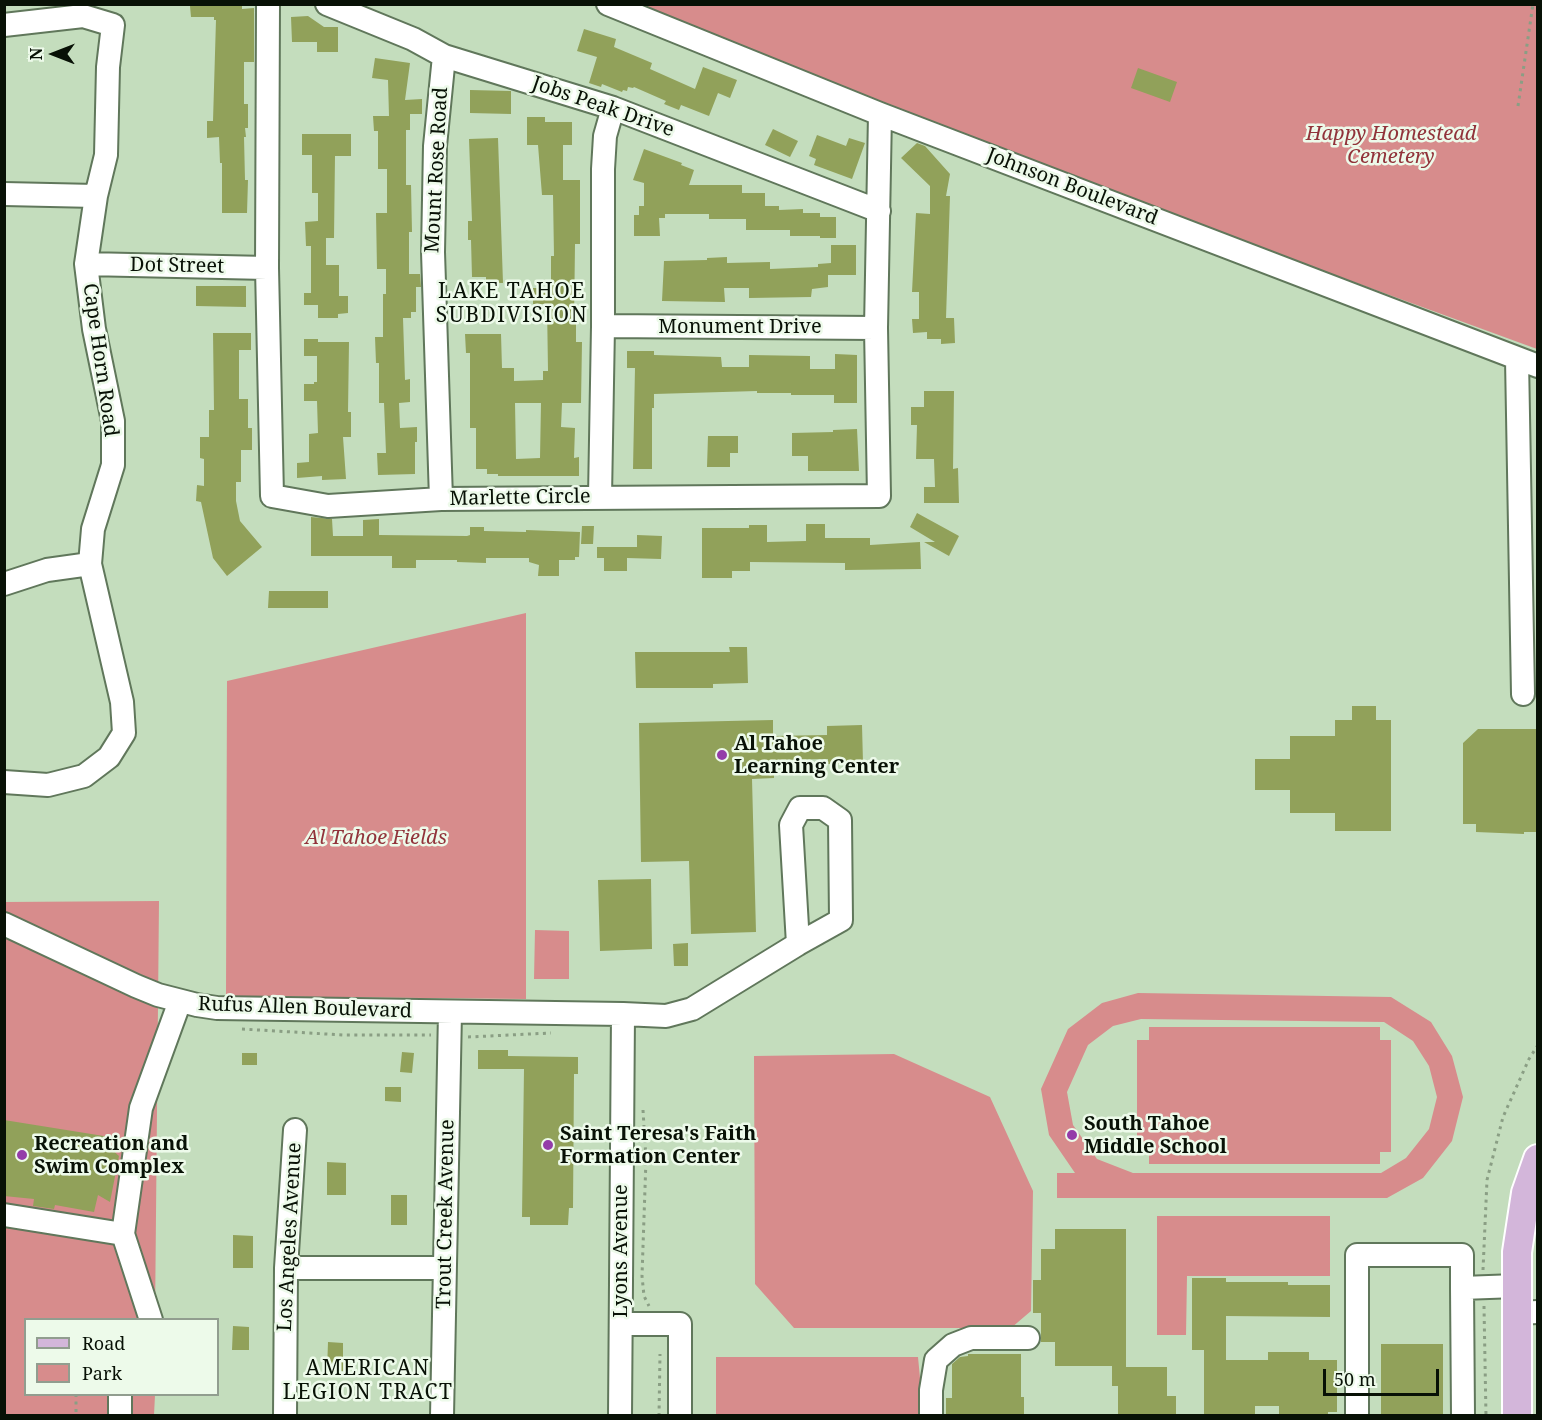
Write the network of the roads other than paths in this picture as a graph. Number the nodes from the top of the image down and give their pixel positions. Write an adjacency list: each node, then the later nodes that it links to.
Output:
1 (268, 4): 12 (street, Marlette Circle)
2 (327, 4): 5 (street, Jobs Peak Drive)
3 (608, 4): 7 (street, Johnson Boulevard)
4 (4, 25): 9 (street, Cape Horn Road)
5 (444, 56): 6 (street, Jobs Peak Drive); 17 (street, Mount Rose Road)
6 (613, 108): 10 (street, Jobs Peak Drive); 13 (street)
7 (880, 114): 10 (street, Marlette Circle); 15 (street, Johnson Boulevard)
8 (4, 194): 9 (street)
9 (96, 196): 11 (street, Cape Horn Road)
10 (879, 211): 14 (street, Marlette Circle)
11 (86, 264): 12 (street, Dot Street); 18 (street, Cape Horn Road)
12 (267, 268): 17 (street, Marlette Circle)
13 (603, 326): 14 (street, Monument Drive); 16 (street)
14 (876, 328): 16 (street, Marlette Circle)
15 (1527, 363): 19 (street)
16 (600, 497): 17 (street, Marlette Circle)
17 (441, 500)
18 (90, 564): 20 (street); 22 (street, Cape Horn Road)
19 (1529, 578): 21 (street)
20 (4, 584)
21 (1522, 694)
22 (4, 782)
23 (4, 924): 25 (street, Rufus Allen Boulevard)
24 (798, 944): 24 (street, Rufus Allen Boulevard); 27 (street, Rufus Allen Boulevard)
25 (180, 1001): 26 (street, Rufus Allen Boulevard); 31 (street)
26 (450, 1012): 27 (street, Rufus Allen Boulevard); 33 (street, Trout Creek Avenue)
27 (623, 1014): 37 (street, Lyons Avenue)
28 (295, 1130): 32 (street, Los Angeles Avenue)
29 (1538, 1159): 35 (main road)
30 (4, 1215): 31 (street)
31 (123, 1234): 36 (street)
32 (286, 1268): 33 (street); 41 (street, Los Angeles Avenue)
33 (444, 1268): 42 (street, Trout Creek Avenue)
34 (1473, 1287): 35 (street); 46 (street); 47 (street)
35 (1523, 1303): 48 (main road)
36 (151, 1318)
37 (621, 1324): 43 (street, Lyons Avenue); 44 (street)
38 (1028, 1338): 45 (street)
39 (120, 1396): 40 (street)
40 (120, 1416)
41 (285, 1416)
42 (442, 1416)
43 (620, 1416)
44 (680, 1416)
45 (931, 1416)
46 (1357, 1416)
47 (1463, 1416)
48 (1517, 1416)

